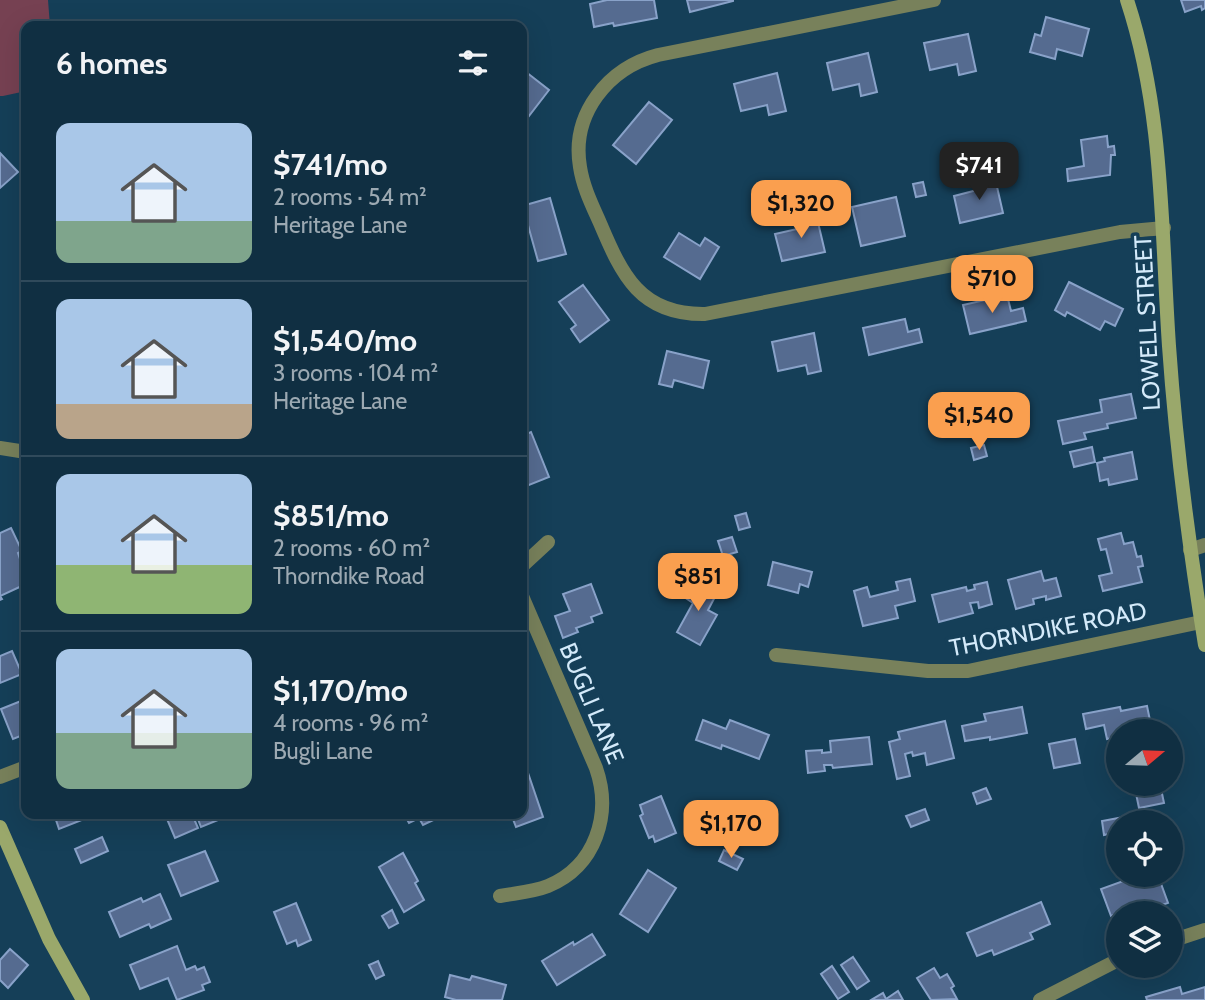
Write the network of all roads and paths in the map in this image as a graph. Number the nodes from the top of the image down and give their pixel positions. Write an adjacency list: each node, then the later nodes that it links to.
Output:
1 (934, 0): 3 (street)
2 (1127, 0): 3 (main road, LOWELL STREET)
3 (1164, 228): 8 (main road, LOWELL STREET)
4 (0, 448): 5 (street)
5 (21, 451)
6 (548, 542): 9 (street)
7 (1205, 545): 8 (street)
8 (1190, 550): 11 (main road, LOWELL STREET)
9 (527, 561)
10 (527, 608): 17 (street, BUGLI LANE)
11 (1201, 622): 12 (main road, LOWELL STREET); 13 (street, THORNDIKE ROAD)
12 (1205, 645)
13 (776, 655)
14 (21, 769): 15 (street)
15 (0, 777)
16 (0, 827): 21 (main road)
17 (500, 896)
18 (1205, 930): 19 (street)
19 (1183, 937)
20 (1106, 966): 22 (street)
21 (83, 1000)
22 (1040, 1000)

